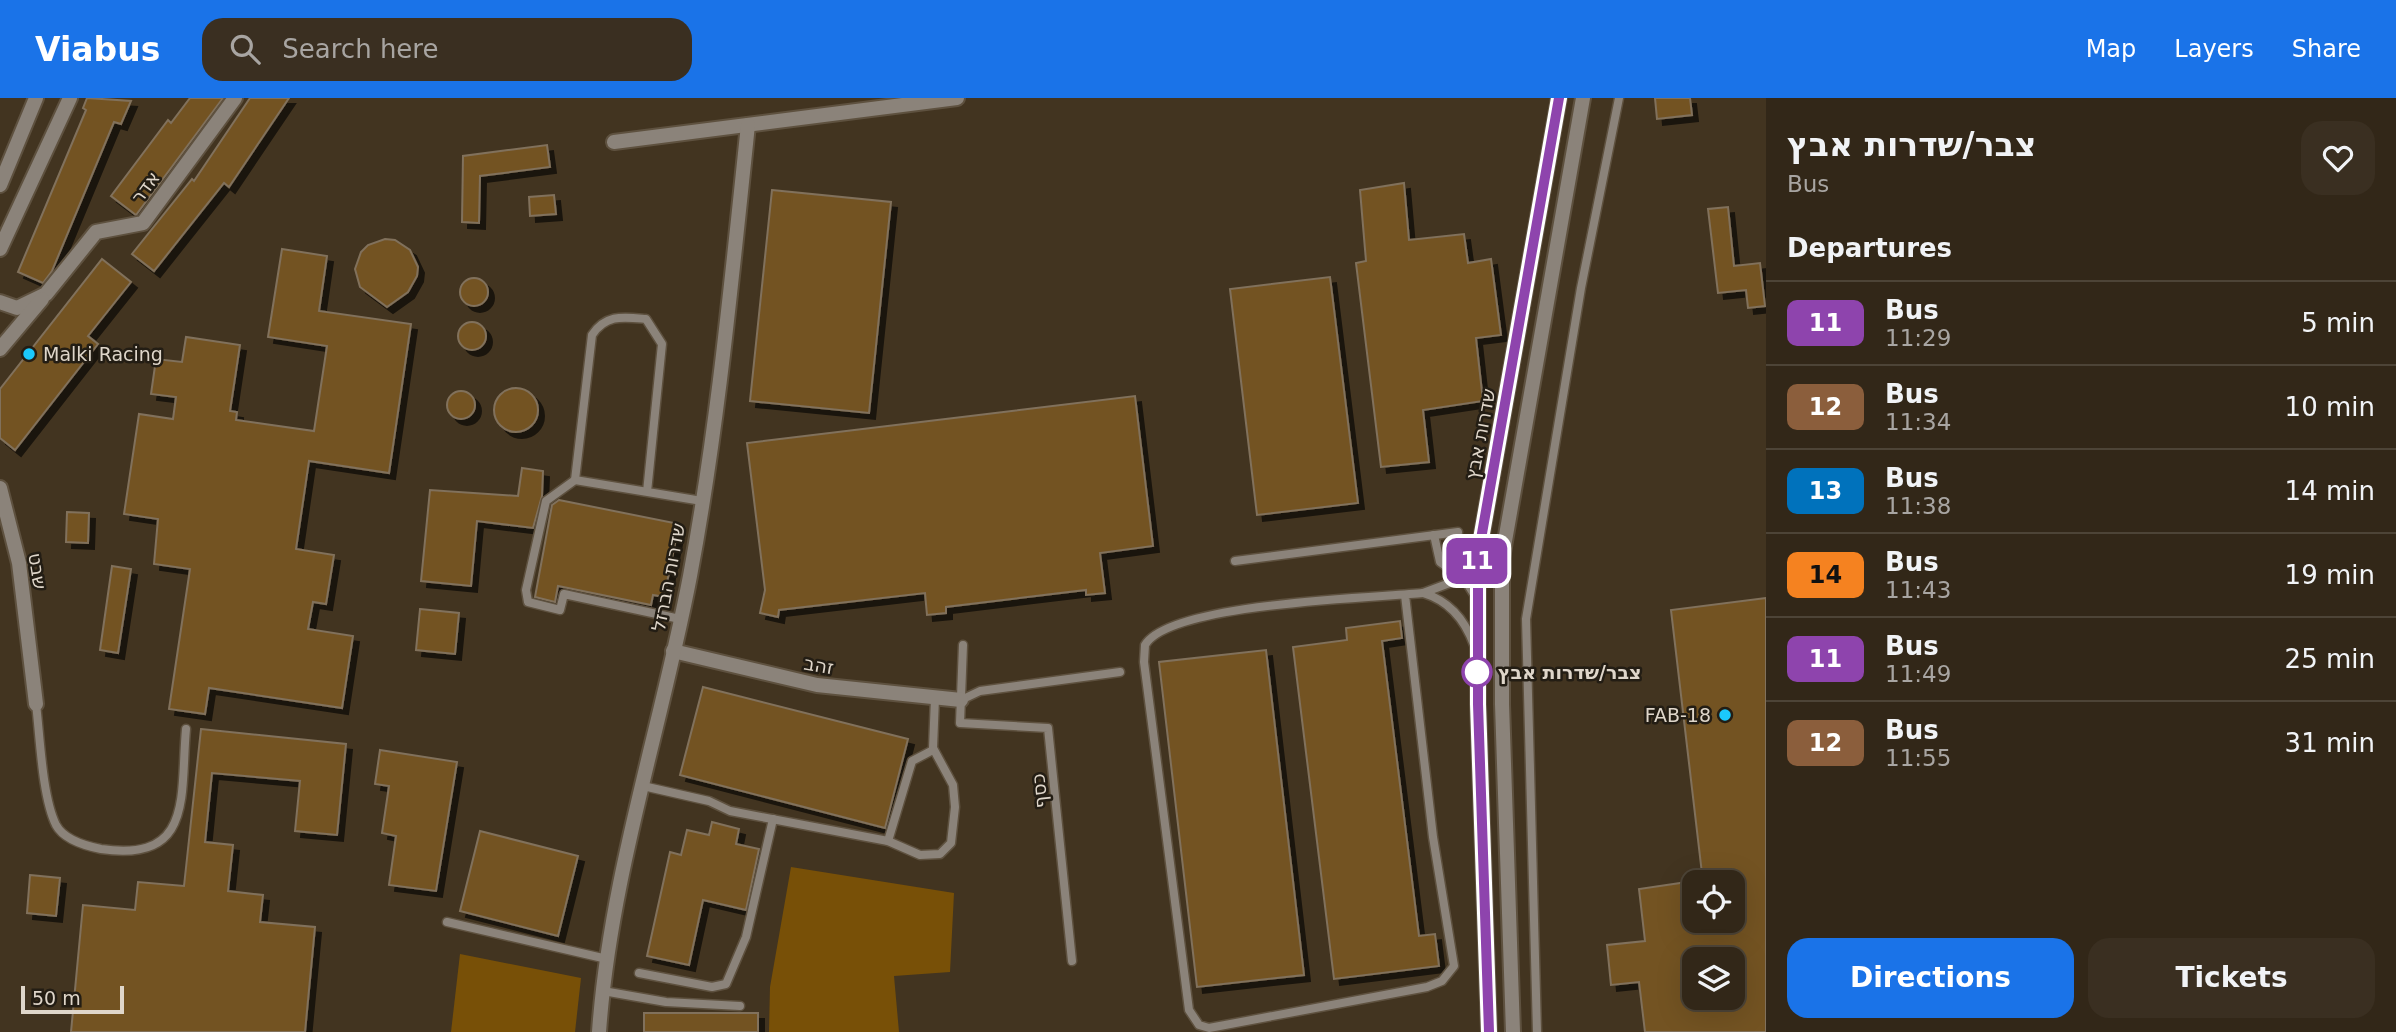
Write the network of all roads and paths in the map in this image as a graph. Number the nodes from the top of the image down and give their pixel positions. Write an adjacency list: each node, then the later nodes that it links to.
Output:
1 (36, 98): 10 (street)
2 (70, 98): 11 (street)
3 (234, 98): 12 (street, אדר)
4 (957, 98): 8 (street)
5 (1559, 98): 22 (street, שדרות אבץ)
6 (1583, 98): 49 (street)
7 (1619, 98): 50 (lane)
8 (748, 125): 9 (street); 18 (street, שדרות הברזל)
9 (614, 142)
10 (0, 185)
11 (0, 249)
12 (46, 294): 13 (street, אדר); 14 (street)
13 (0, 302)
14 (0, 349)
15 (575, 480): 17 (lane); 17 (lane); 28 (lane)
16 (0, 488): 35 (street, שבט)
17 (647, 492): 18 (lane)
18 (702, 501): 28 (street, שדרות הברזל)
19 (1458, 532): 20 (lane)
20 (1434, 536): 21 (lane); 23 (lane)
21 (1236, 561)
22 (1474, 561): 23 (lane); 24 (lane); 27 (street, שדרות אבץ)
23 (1447, 568): 24 (lane)
24 (1460, 577): 25 (lane); 27 (lane)
25 (1423, 593): 26 (lane); 31 (lane)
26 (1405, 595): 26 (lane)
27 (1477, 603): 31 (street, שדרות אבץ)
28 (680, 619): 30 (street, שדרות הברזל)
29 (963, 645): 34 (lane)
30 (673, 651): 33 (street, זהב); 38 (street, שדרות הברזל)
31 (1477, 651): 48 (street, שדרות אבץ)
32 (1120, 672): 34 (lane)
33 (935, 698): 34 (street, זהב); 37 (lane)
34 (961, 700): 43 (lane, כסף)
35 (36, 704): 36 (lane)
36 (186, 729)
37 (933, 750): 40 (lane); 40 (lane)
38 (643, 786): 39 (lane); 42 (street, שדרות הברזל)
39 (773, 819): 40 (lane); 44 (lane)
40 (888, 841)
41 (447, 922): 42 (lane)
42 (607, 959): 45 (street, שדרות הברזל)
43 (1072, 961)
44 (639, 973)
45 (603, 991): 46 (lane); 47 (street, שדרות הברזל)
46 (740, 1006)
47 (599, 1032)
48 (1489, 1032)
49 (1513, 1032)
50 (1538, 1032)

